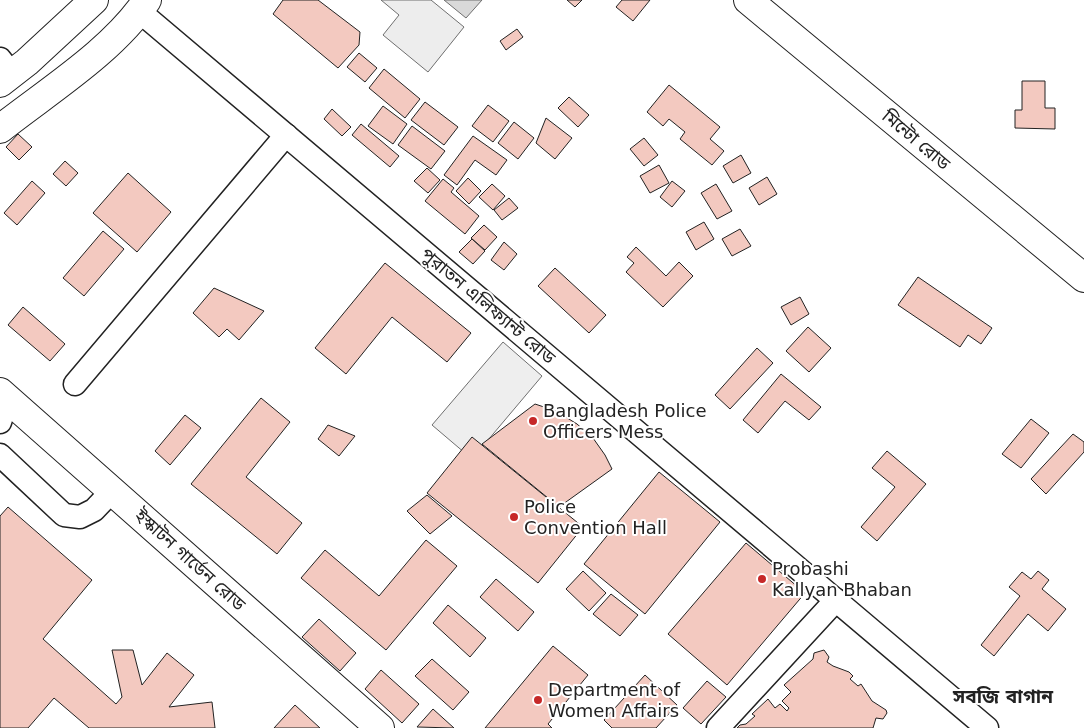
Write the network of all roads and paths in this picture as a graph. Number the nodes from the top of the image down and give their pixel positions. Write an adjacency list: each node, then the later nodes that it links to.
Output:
1 (94, 0): 4 (main road)
2 (748, 0): 7 (main road, মিন্টো রোড)
3 (143, 5): 5 (main road); 6 (street, পুরাতন এলিফ্যান্ট রোড)
4 (4, 72)
5 (0, 129)
6 (286, 135): 8 (street); 12 (street, পুরাতন এলিফ্যান্ট রোড)
7 (1084, 278)
8 (75, 384)
9 (3, 404): 11 (main road, ইস্কাটন গার্ডেন রোড)
10 (0, 455): 11 (street)
11 (112, 490): 13 (main road, ইস্কাটন গার্ডেন রোড)
12 (836, 600): 14 (street); 15 (street, পুরাতন এলিফ্যান্ট রোড)
13 (380, 728)
14 (718, 728)
15 (987, 728)

